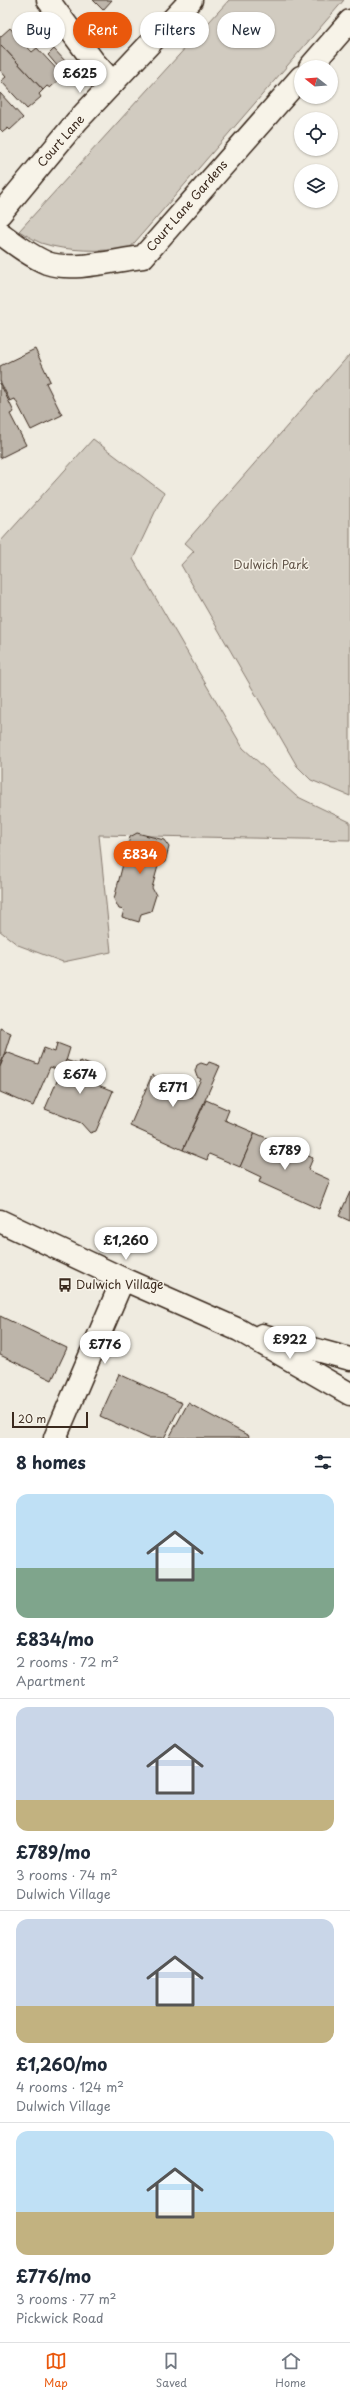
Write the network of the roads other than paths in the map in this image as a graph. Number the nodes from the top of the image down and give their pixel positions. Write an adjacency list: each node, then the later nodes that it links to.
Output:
1 (48, 0): 5 (street)
2 (191, 0): 5 (street, Court Lane)
3 (350, 21): 4 (street)
4 (316, 60)
5 (113, 83): 7 (street, Court Lane)
6 (294, 85): 8 (street, Court Lane Gardens)
7 (0, 214)
8 (0, 233)
9 (0, 1221): 10 (street)
10 (123, 1279): 11 (street); 14 (street)
11 (239, 1330): 12 (street); 13 (street)
12 (350, 1359)
13 (350, 1394)
14 (55, 1438)

